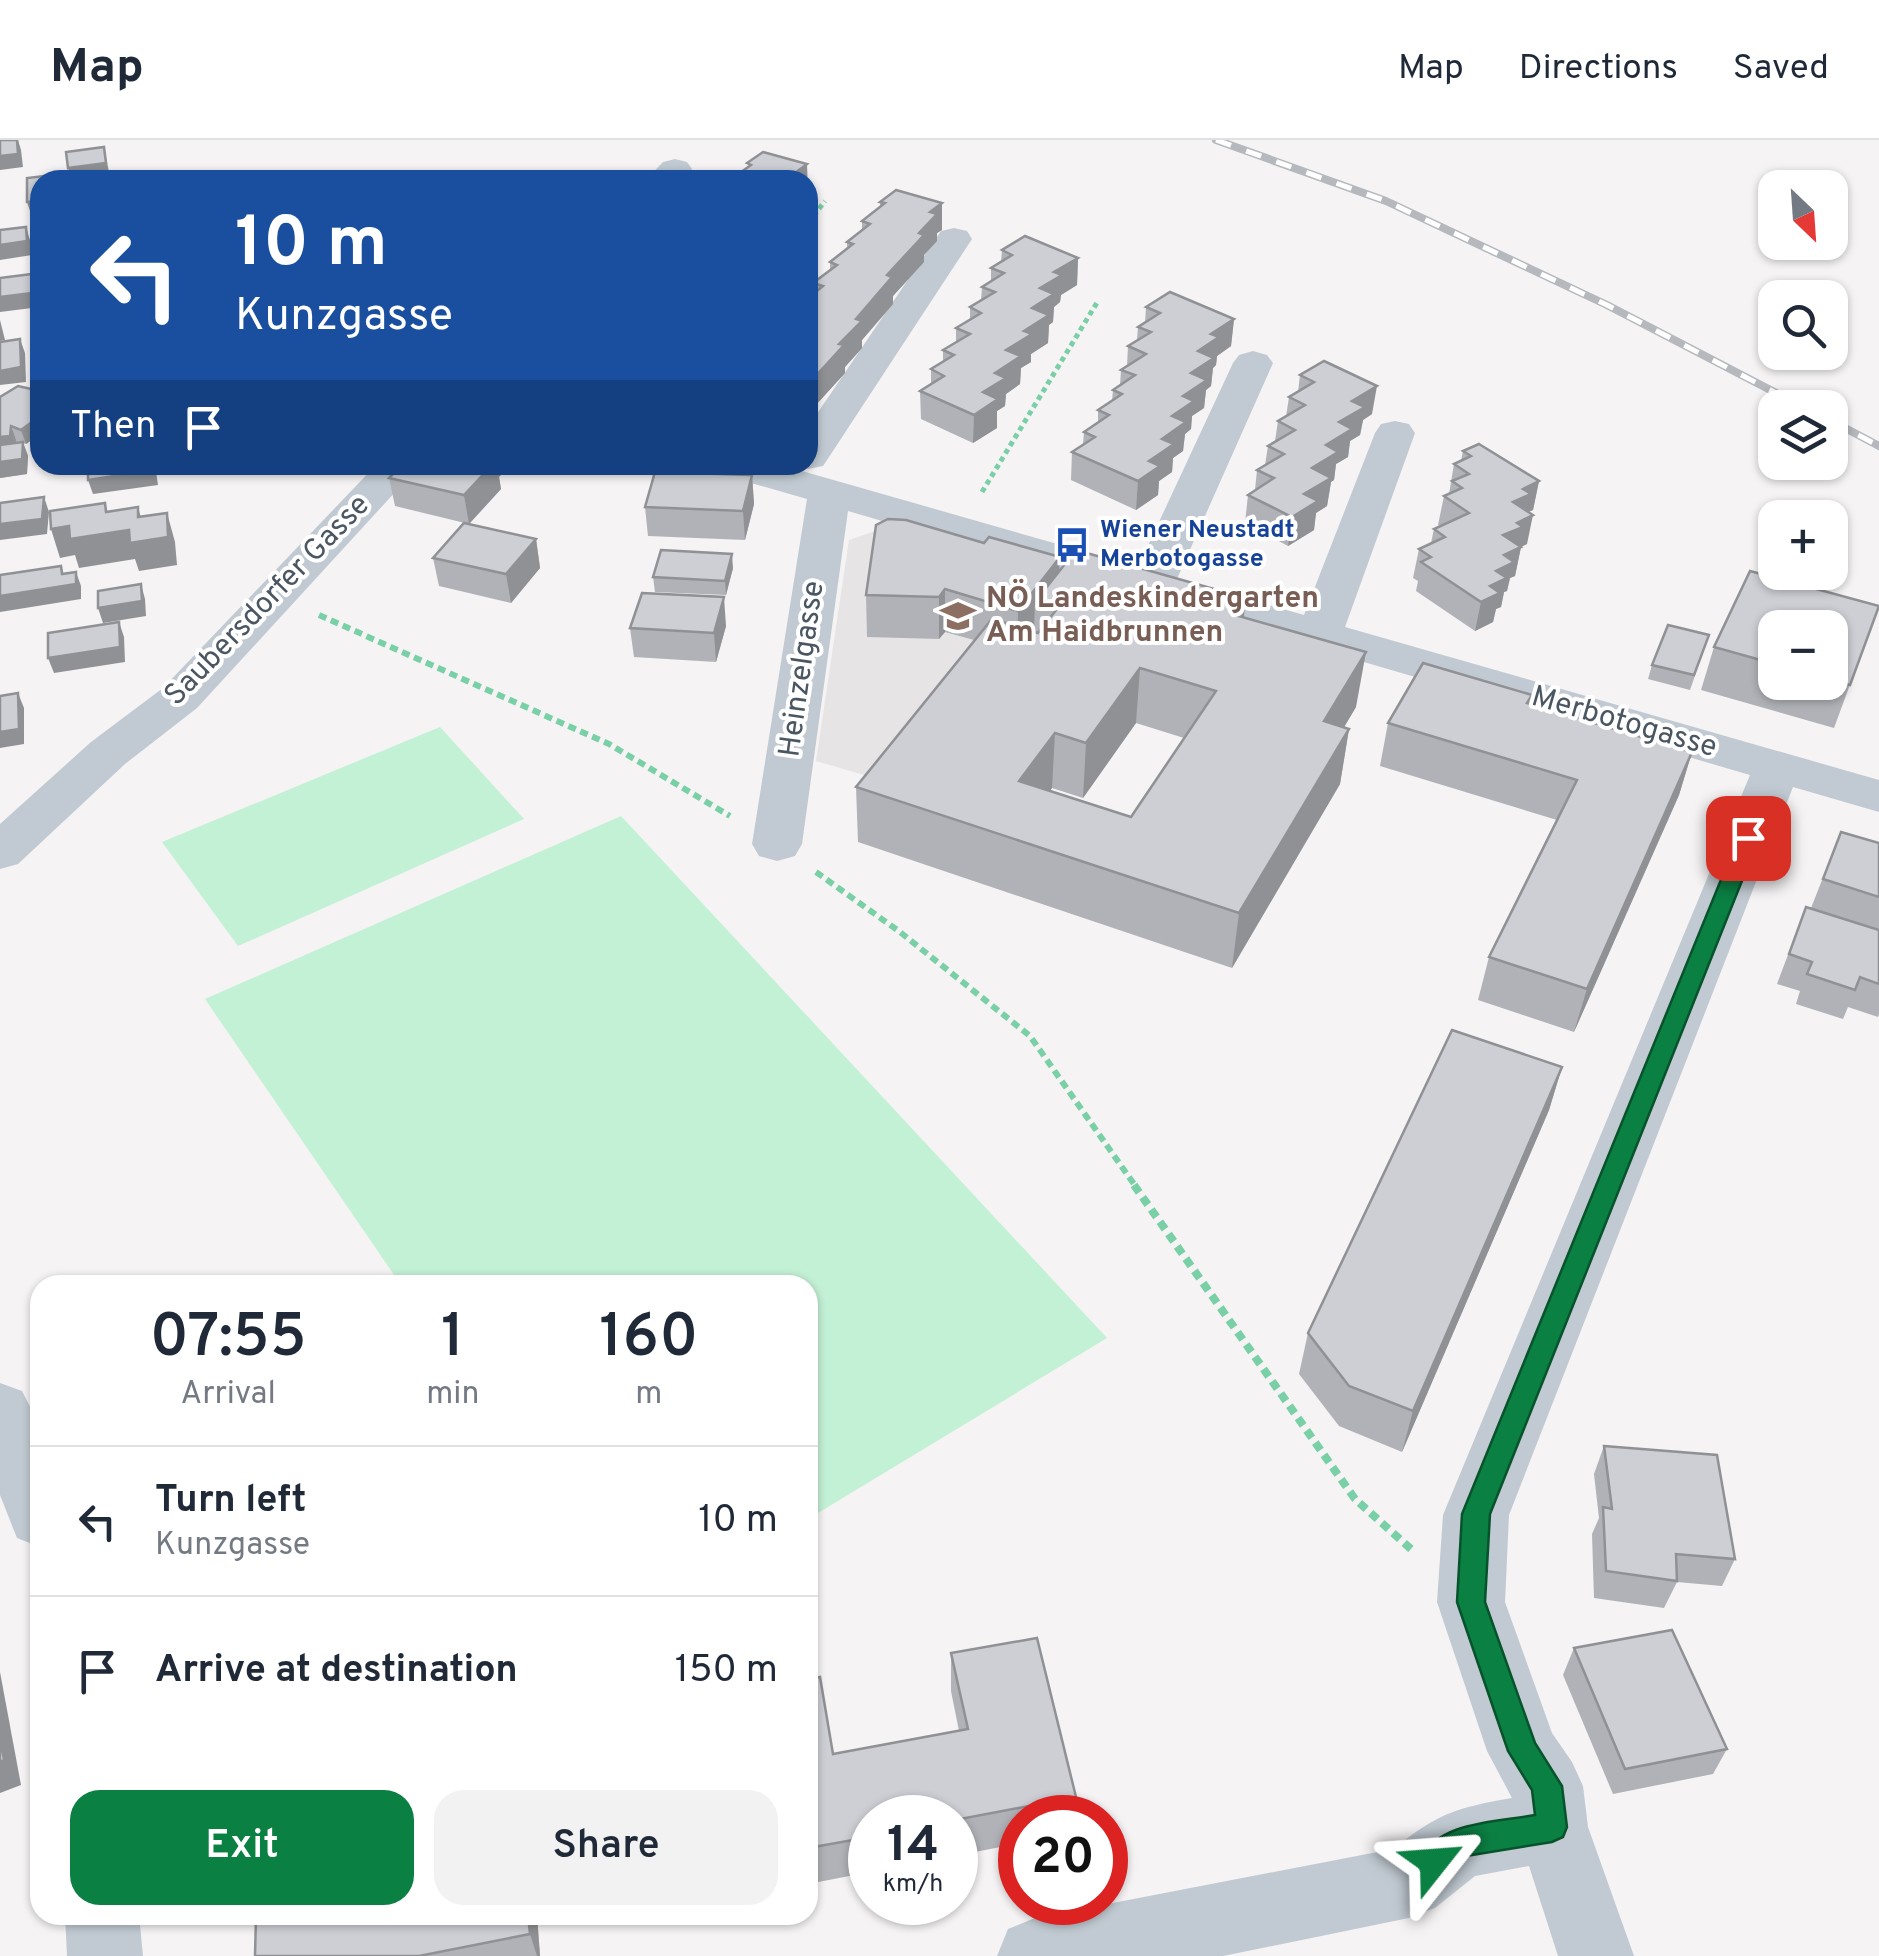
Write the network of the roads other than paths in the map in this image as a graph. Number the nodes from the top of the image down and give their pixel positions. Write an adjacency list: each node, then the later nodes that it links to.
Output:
1 (954, 239): 4 (street)
2 (1253, 362): 8 (street)
3 (1395, 433): 9 (street)
4 (818, 456)
5 (389, 475): 13 (street, Saubersdorfer Gasse)
6 (807, 475): 12 (street, Heinzelgasse)
7 (810, 475): 8 (street, Merbotogasse)
8 (1152, 587): 9 (street, Merbotogasse)
9 (1319, 635): 10 (street, Merbotogasse)
10 (1777, 767): 11 (street, Merbotogasse); 16 (street)
11 (1879, 796)
12 (777, 844)
13 (0, 852)
14 (0, 1410): 15 (street)
15 (30, 1486)
16 (1552, 1827): 19 (street); 20 (street)
17 (103, 1925): 18 (street)
18 (105, 1956)
19 (1035, 1956)
20 (1596, 1956)

